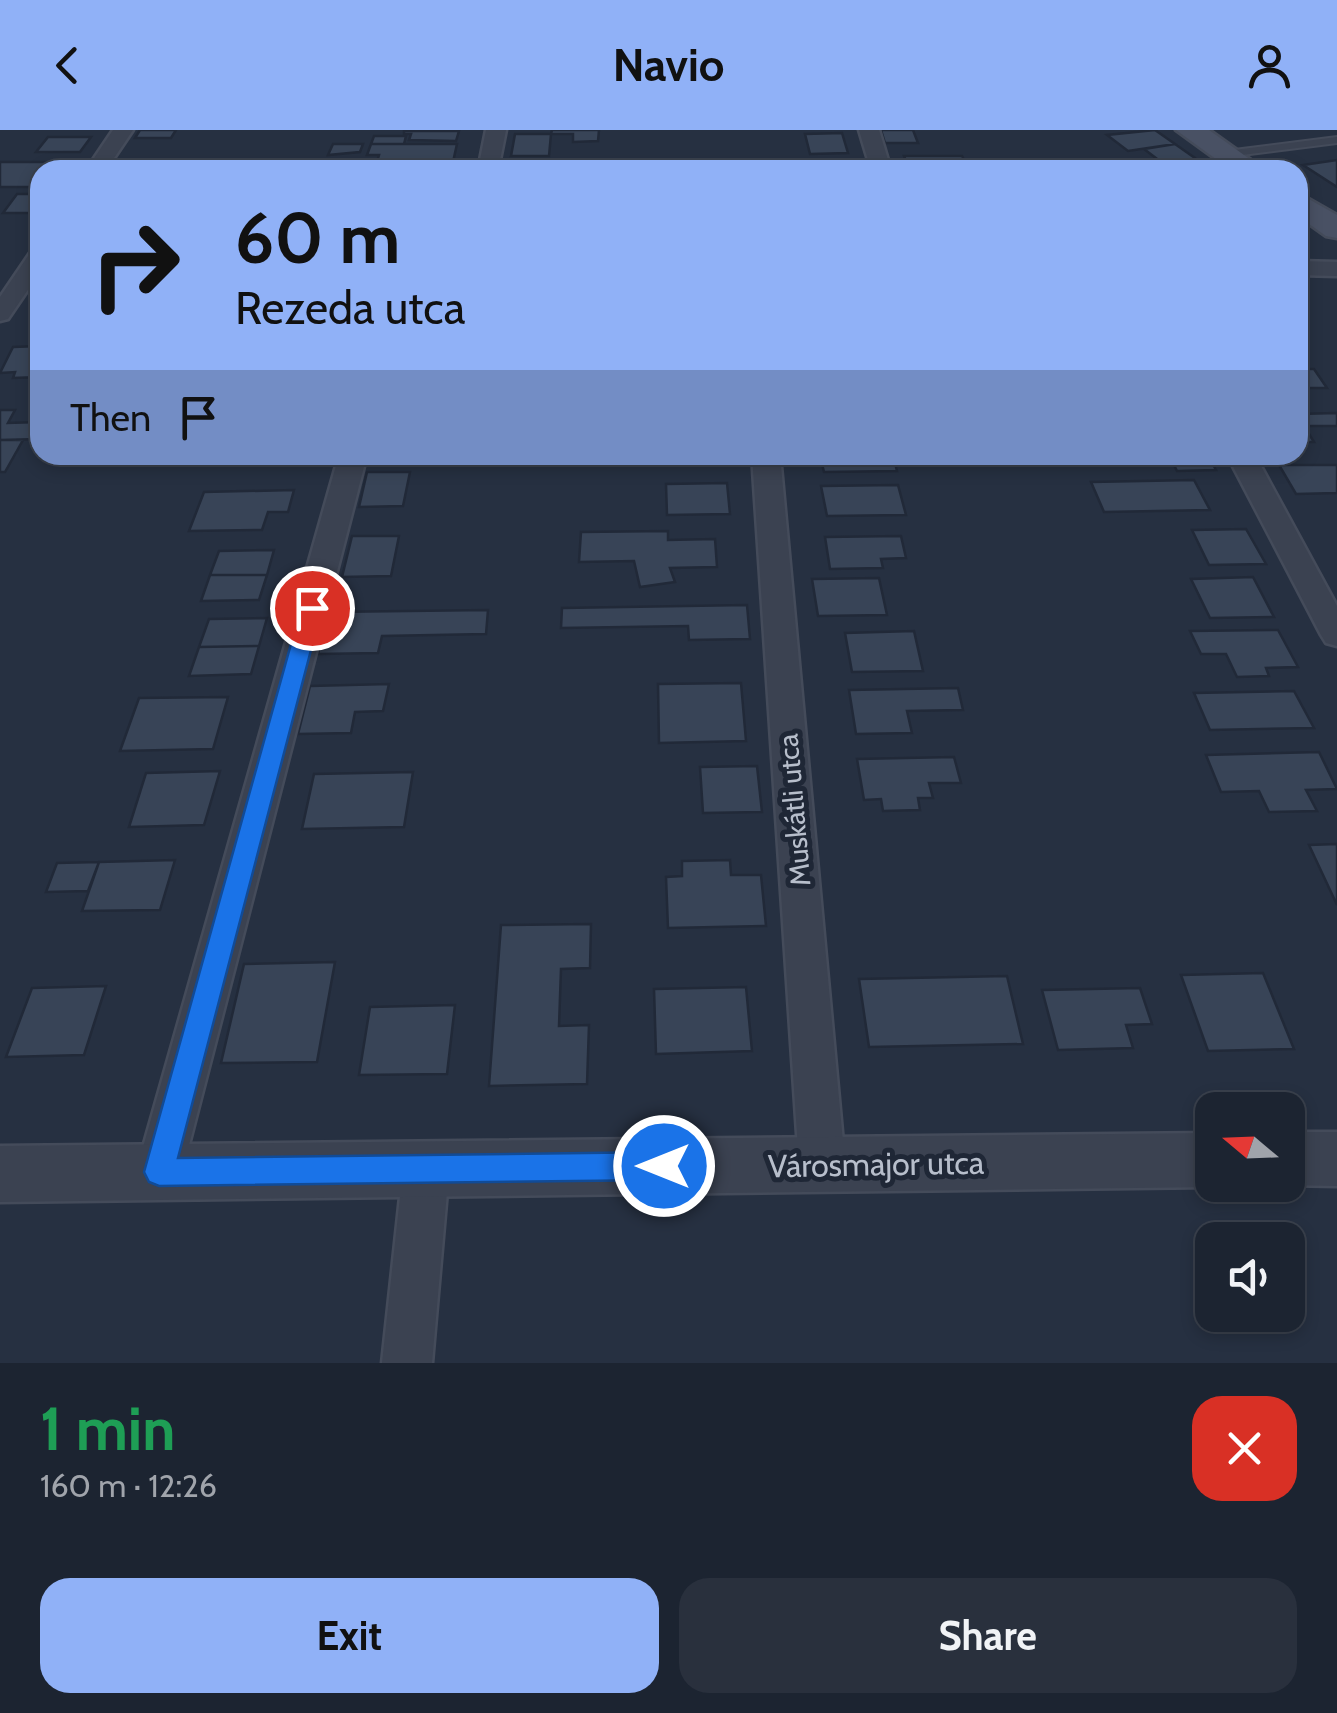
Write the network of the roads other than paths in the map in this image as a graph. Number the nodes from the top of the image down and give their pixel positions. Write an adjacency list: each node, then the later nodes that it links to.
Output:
1 (123, 130): 6 (street)
2 (496, 130): 7 (street)
3 (869, 130): 8 (street)
4 (1190, 130): 9 (main road)
5 (1337, 140): 10 (lane)
6 (103, 160)
7 (490, 160)
8 (878, 160)
9 (1235, 160)
10 (1247, 160)
11 (1308, 209): 12 (main road)
12 (1337, 229)
13 (30, 268): 16 (street)
14 (1308, 268): 15 (street)
15 (1337, 269)
16 (0, 274)
17 (30, 275): 18 (street)
18 (0, 314)
19 (350, 465): 28 (street)
20 (767, 465): 26 (street, Muskátli utca)
21 (1246, 465): 22 (street)
22 (1337, 635)
23 (1337, 1159): 25 (street)
24 (1195, 1160): 26 (street, Városmajor utca)
25 (1305, 1160)
26 (822, 1164): 27 (street, Városmajor utca)
27 (426, 1169): 28 (street, Városmajor utca); 30 (street)
28 (159, 1172): 29 (street, Városmajor utca)
29 (0, 1174)
30 (406, 1363)

